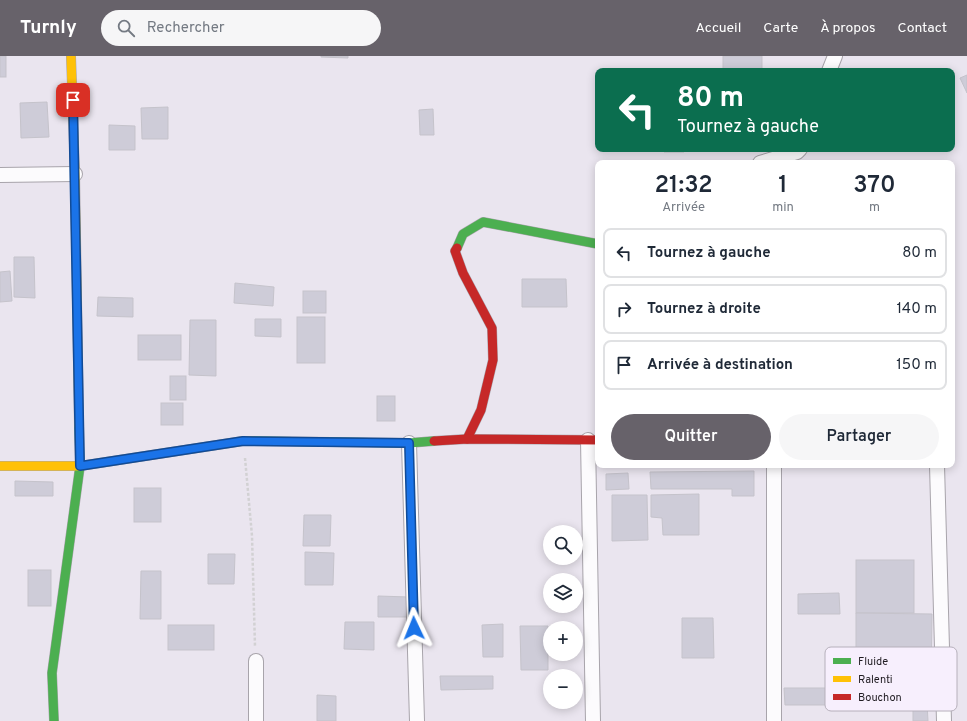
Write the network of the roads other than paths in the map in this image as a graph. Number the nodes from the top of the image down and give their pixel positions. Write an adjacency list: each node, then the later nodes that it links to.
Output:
1 (71, 56): 6 (street)
2 (835, 56): 3 (street)
3 (830, 68)
4 (797, 152): 5 (street)
5 (770, 160)
6 (75, 174): 7 (street); 13 (street)
7 (0, 175)
8 (595, 243): 9 (street)
9 (467, 439): 10 (street); 11 (street)
10 (593, 440): 22 (street)
11 (409, 443): 13 (street); 21 (street)
12 (0, 466): 13 (street)
13 (80, 466): 19 (street)
14 (774, 468): 23 (street)
15 (937, 468): 16 (street)
16 (942, 647)
17 (256, 661): 20 (street)
18 (944, 711): 24 (street)
19 (54, 721)
20 (256, 721)
21 (417, 721)
22 (593, 721)
23 (774, 721)
24 (944, 721)

